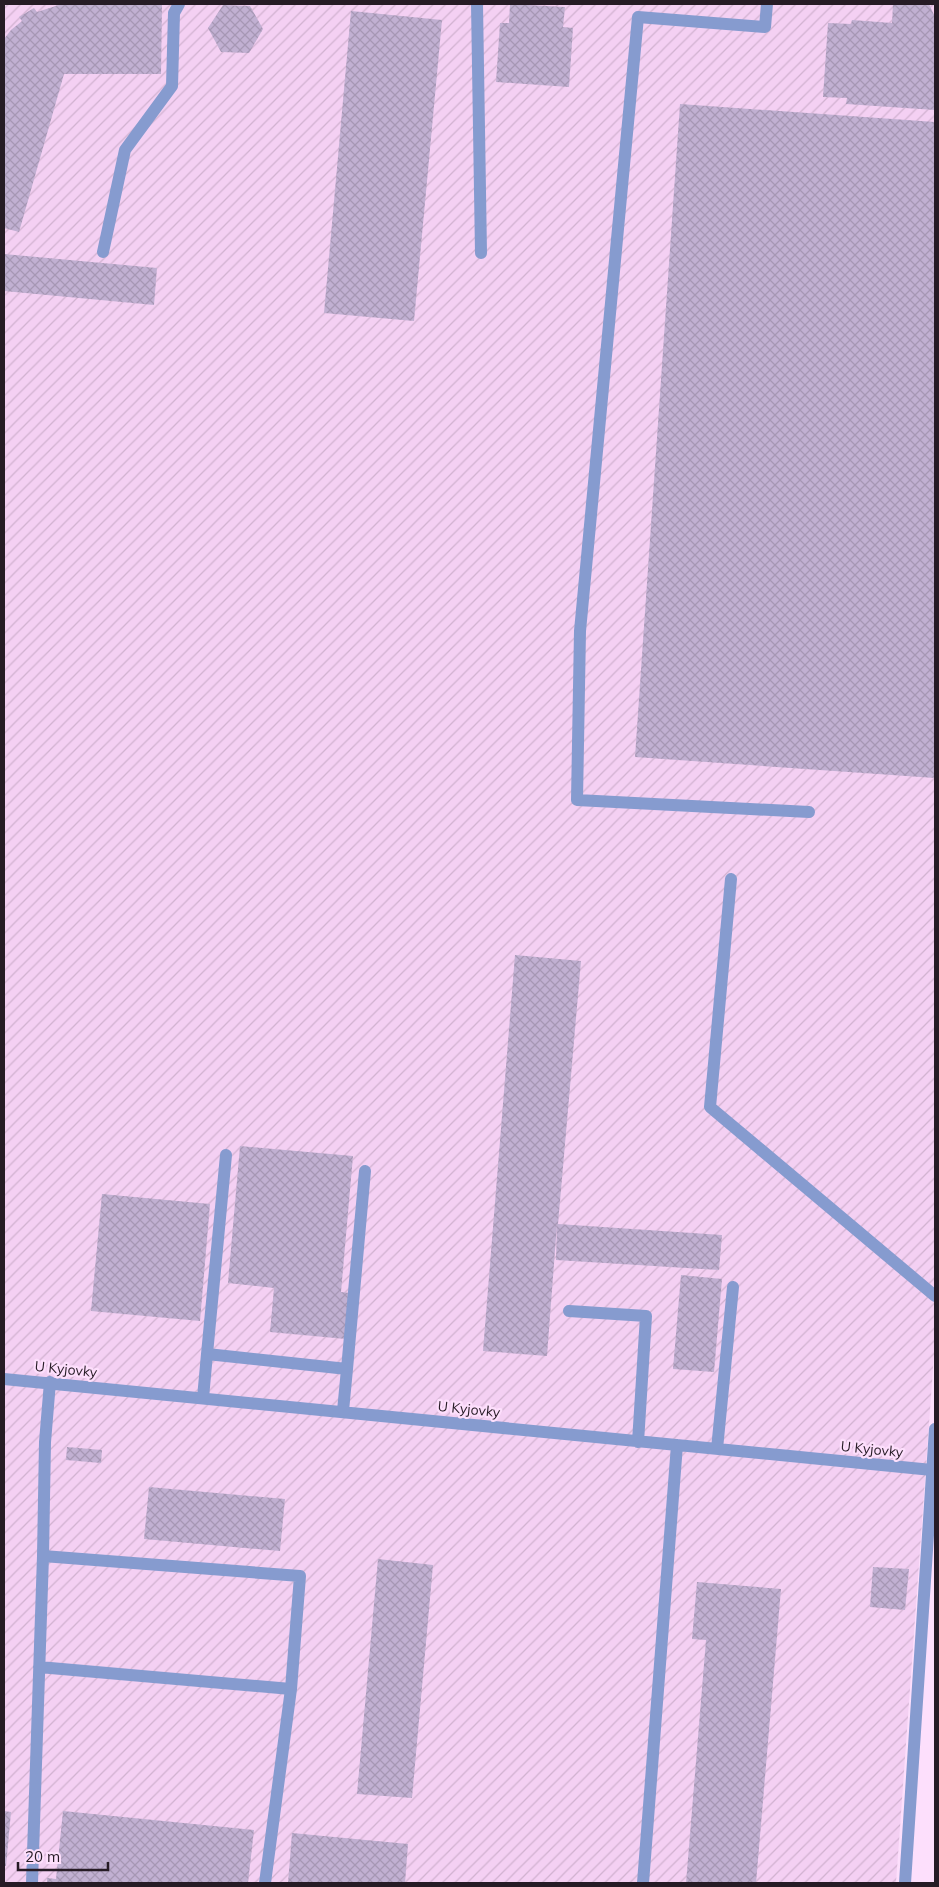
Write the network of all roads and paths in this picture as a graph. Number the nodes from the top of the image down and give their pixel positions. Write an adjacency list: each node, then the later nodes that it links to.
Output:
1 (179, 4): 4 (lane)
2 (477, 4): 5 (lane)
3 (767, 4): 6 (lane)
4 (103, 252)
5 (481, 253)
6 (809, 812)
7 (731, 879): 11 (lane)
8 (226, 1156): 13 (lane)
9 (365, 1172): 14 (lane)
10 (733, 1288): 22 (lane)
11 (935, 1296)
12 (568, 1311): 20 (lane)
13 (207, 1354): 14 (lane); 17 (lane)
14 (347, 1369): 18 (lane)
15 (4, 1378): 16 (lane, U Kyjovky)
16 (50, 1382): 17 (lane, U Kyjovky); 24 (lane)
17 (203, 1398): 18 (lane, U Kyjovky)
18 (343, 1411): 20 (lane, U Kyjovky)
19 (935, 1429): 23 (lane)
20 (638, 1442): 21 (lane, U Kyjovky)
21 (678, 1445): 22 (lane, U Kyjovky); 29 (lane)
22 (717, 1449): 23 (lane, U Kyjovky)
23 (932, 1470): 30 (lane)
24 (44, 1556): 25 (lane); 26 (lane)
25 (39, 1667): 26 (lane); 27 (lane)
26 (291, 1689): 28 (lane)
27 (32, 1883)
28 (265, 1883)
29 (644, 1883)
30 (905, 1883)

